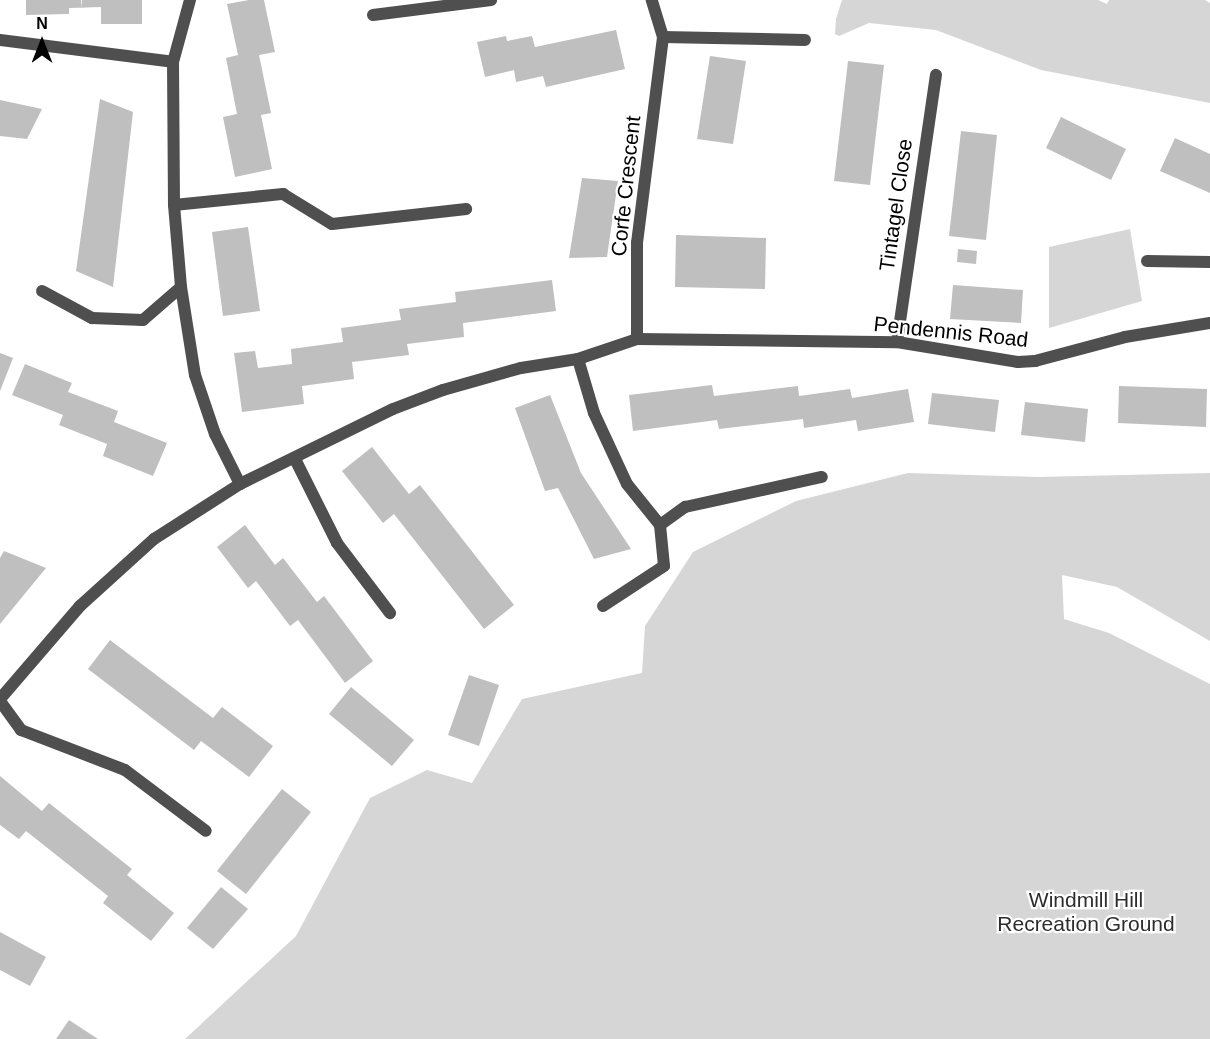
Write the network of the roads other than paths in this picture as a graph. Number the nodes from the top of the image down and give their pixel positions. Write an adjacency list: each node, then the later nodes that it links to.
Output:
1 (190, 0): 8 (street)
2 (491, 0): 4 (street)
3 (652, 0): 5 (street, Corfe Crescent)
4 (373, 15)
5 (663, 37): 7 (street); 17 (street, Corfe Crescent)
6 (0, 40): 8 (street)
7 (806, 40)
8 (173, 62): 10 (street)
9 (936, 75): 18 (street, Tintagel Close)
10 (174, 205): 11 (street); 14 (street)
11 (466, 209)
12 (1147, 261): 13 (street)
13 (1210, 262)
14 (181, 287): 15 (street); 22 (street)
15 (42, 291)
16 (1210, 323): 18 (street, Pendennis Road)
17 (637, 339): 18 (street, Pendennis Road); 19 (street, Pendennis Road)
18 (897, 342)
19 (578, 359): 20 (street, Pendennis Road); 23 (street)
20 (295, 459): 22 (street, Pendennis Road); 25 (street)
21 (822, 477): 23 (street)
22 (240, 484): 26 (street, Pendennis Road)
23 (660, 525): 24 (street)
24 (603, 606)
25 (390, 613)
26 (0, 700): 27 (street, Pendennis Road)
27 (207, 831)

